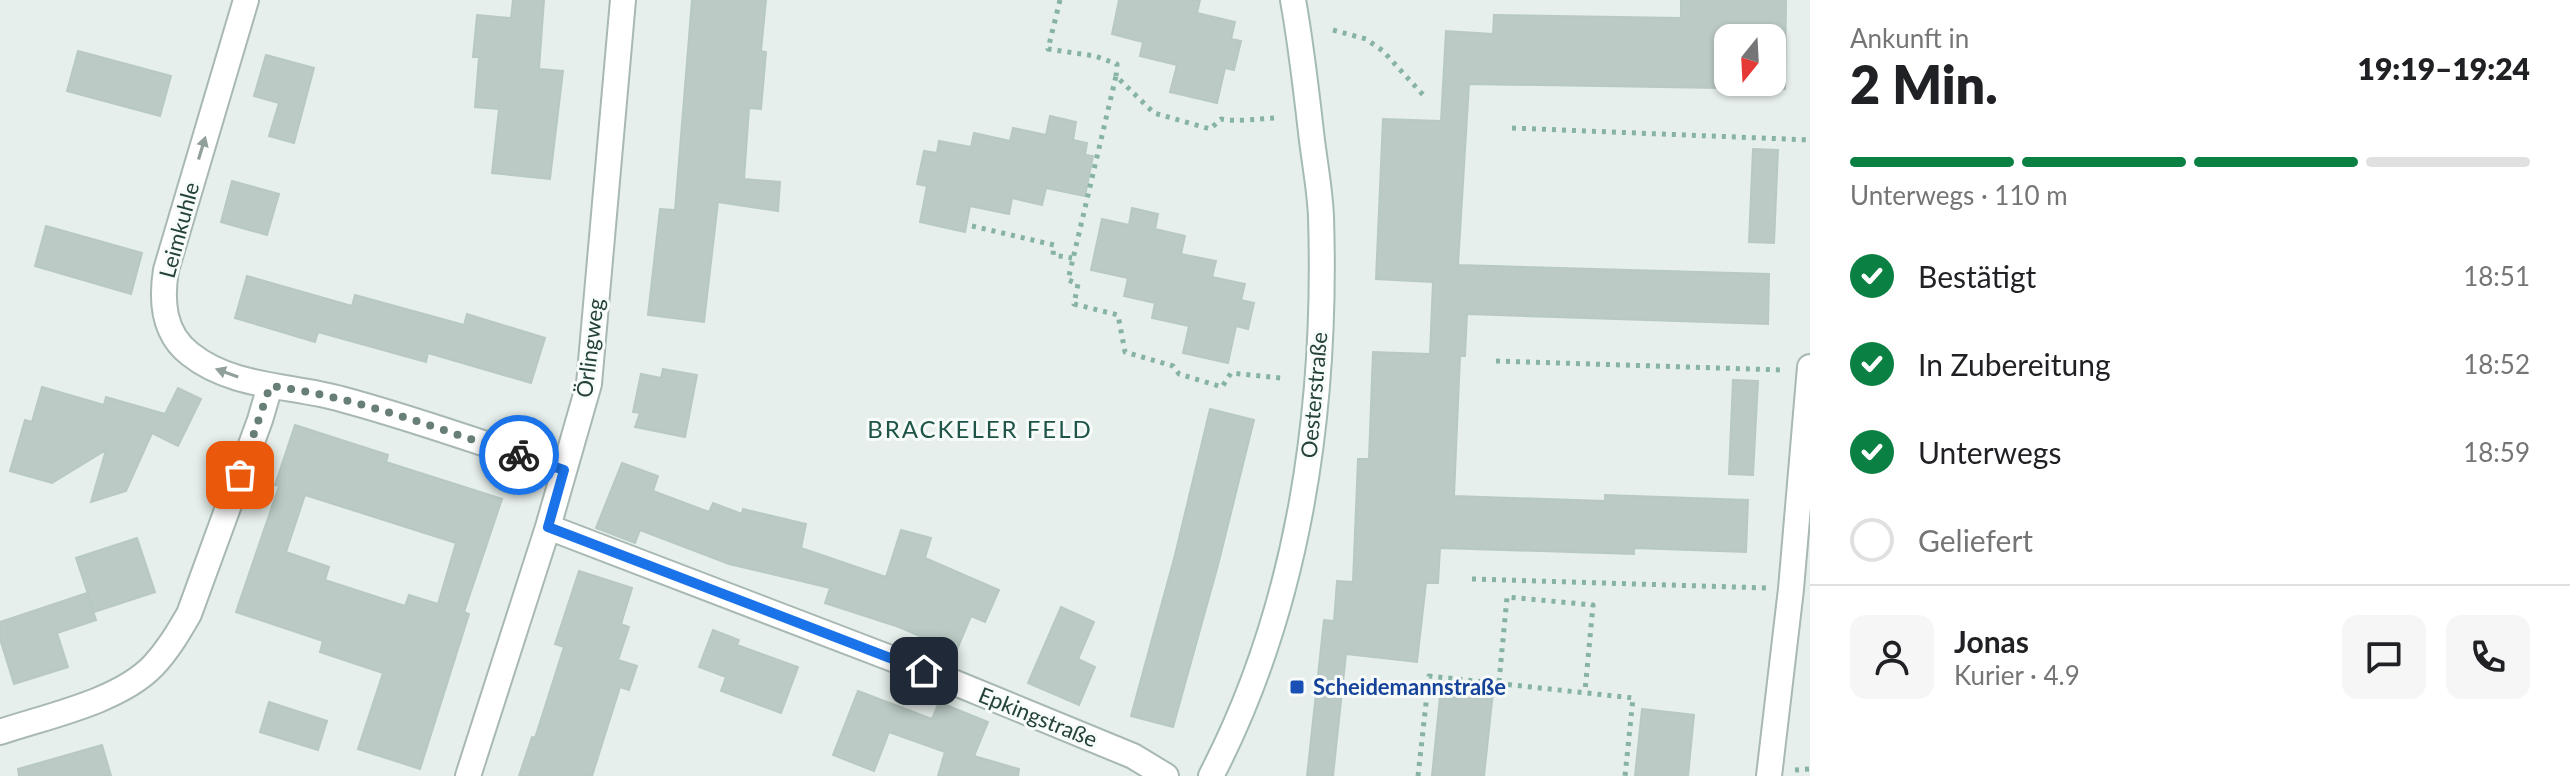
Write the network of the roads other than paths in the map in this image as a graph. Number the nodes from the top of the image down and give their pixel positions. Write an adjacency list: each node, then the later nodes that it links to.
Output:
1 (246, 0): 5 (street, Leimkuhle, one-way to 1)
2 (623, 0): 6 (street, Örlingweg)
3 (1293, 0): 11 (street, Oesterstraße)
4 (1800, 369): 12 (street)
5 (270, 386): 6 (street, Leimkuhle); 8 (street)
6 (564, 470): 7 (street, Örlingweg)
7 (548, 527): 9 (street, Örlingweg); 10 (street, Epkingstraße)
8 (0, 732)
9 (468, 776)
10 (1166, 776)
11 (1211, 776)
12 (1769, 776)

